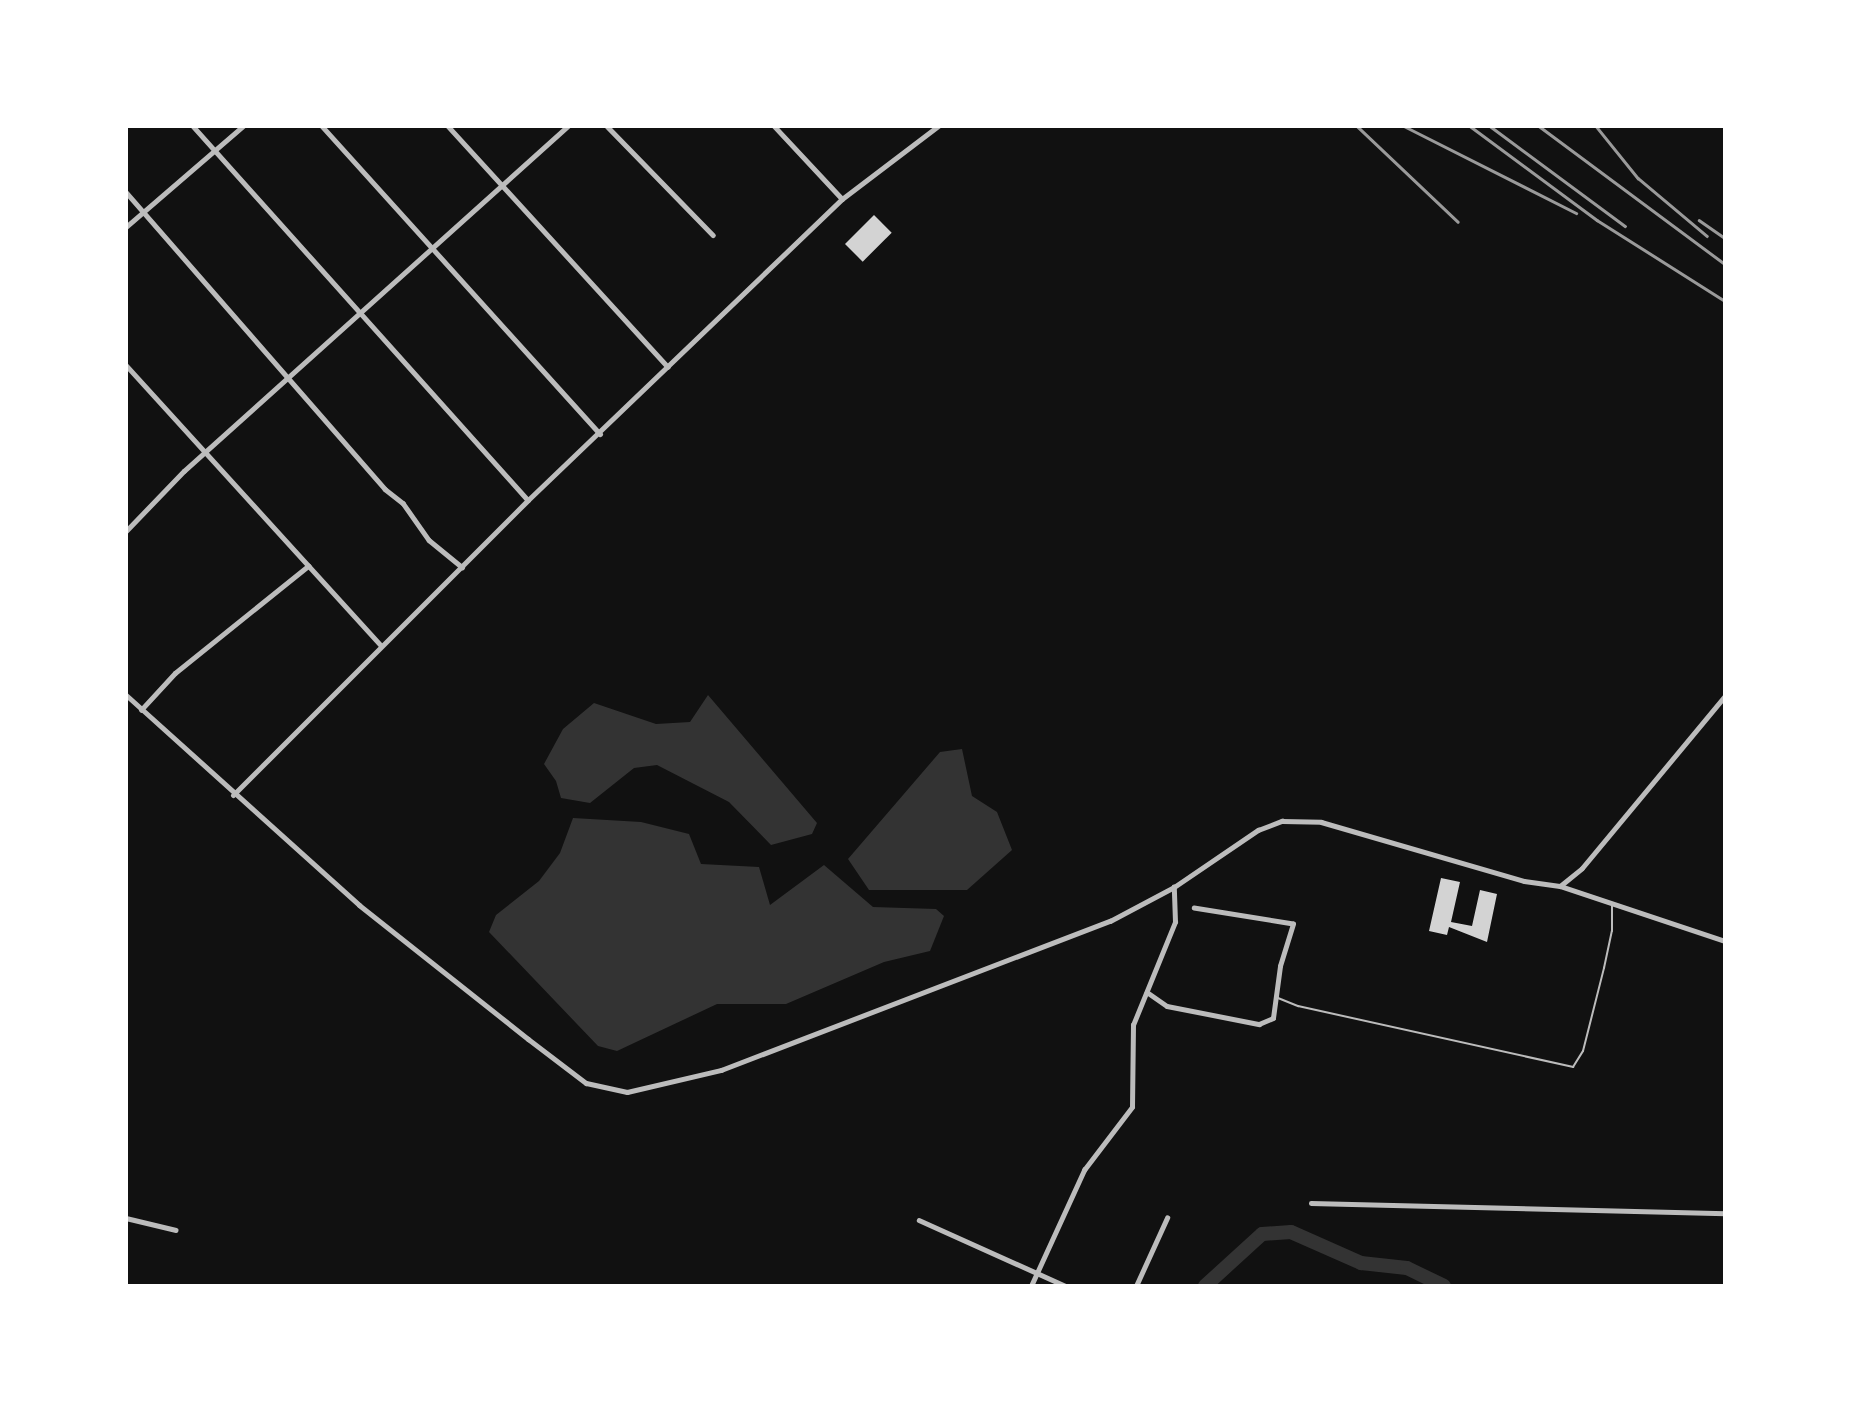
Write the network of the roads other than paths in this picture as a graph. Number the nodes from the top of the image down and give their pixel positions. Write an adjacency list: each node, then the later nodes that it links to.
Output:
1 (193, 126): 9 (street)
2 (243, 126): 9 (street)
3 (322, 126): 16 (street)
4 (447, 126): 10 (street)
5 (568, 126): 10 (street)
6 (607, 126): 15 (street)
7 (774, 126): 12 (street)
8 (938, 126): 12 (street)
9 (216, 151): 13 (street); 17 (street)
10 (501, 186): 16 (street); 19 (street)
11 (126, 192): 13 (street)
12 (842, 199): 19 (street)
13 (144, 212): 14 (street); 20 (street)
14 (126, 227)
15 (713, 235)
16 (434, 249): 17 (street); 21 (street)
17 (360, 312): 20 (street); 23 (street)
18 (126, 365): 22 (street)
19 (668, 367): 21 (street)
20 (287, 377): 22 (street); 26 (street)
21 (600, 434): 23 (street)
22 (206, 452): 24 (street); 25 (street)
23 (528, 500): 26 (street)
24 (126, 531)
25 (308, 566): 27 (street); 30 (street)
26 (461, 567): 27 (street)
27 (381, 645): 31 (street)
28 (126, 695): 30 (street)
29 (1725, 696): 32 (street)
30 (140, 711): 31 (street)
31 (233, 795): 33 (street)
32 (1560, 886): 33 (street); 34 (street)
33 (1174, 887): 37 (street)
34 (1612, 905): 36 (street); 38 (lane)
35 (1194, 908): 38 (street)
36 (1725, 942)
37 (1147, 992): 38 (street); 45 (street)
38 (1276, 997)
39 (1311, 1203): 40 (street)
40 (1725, 1213)
41 (126, 1218): 44 (street)
42 (1167, 1218): 48 (street)
43 (919, 1220): 45 (street)
44 (176, 1230)
45 (1037, 1273): 46 (street); 47 (street)
46 (1031, 1286)
47 (1066, 1286)
48 (1136, 1286)

